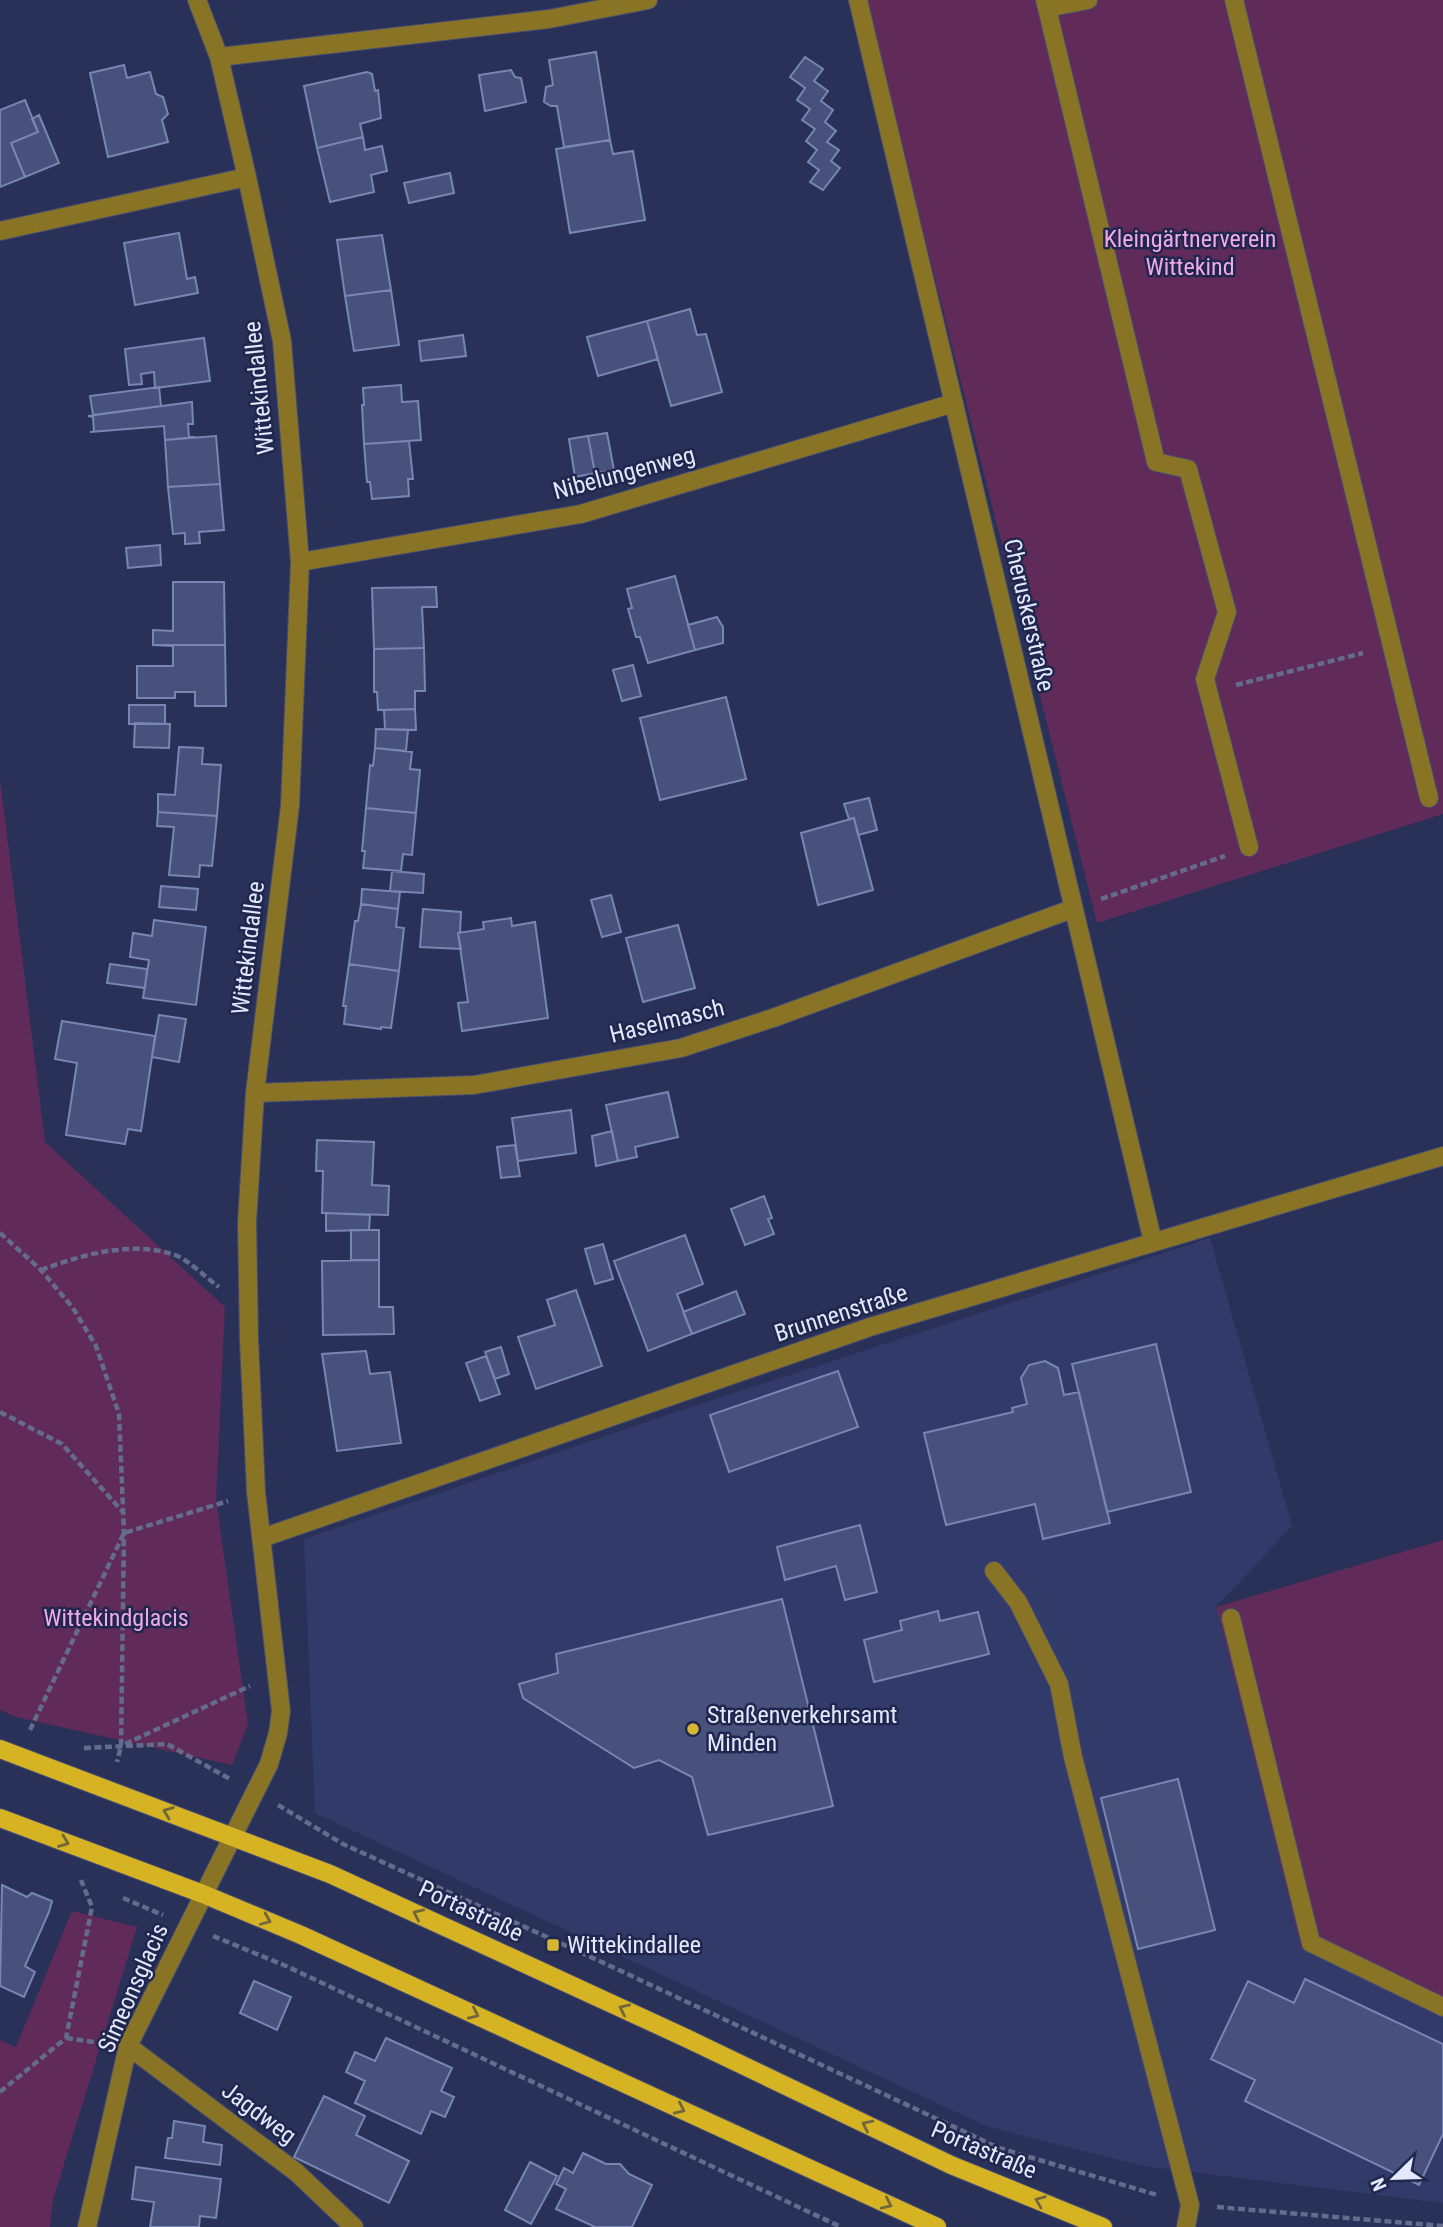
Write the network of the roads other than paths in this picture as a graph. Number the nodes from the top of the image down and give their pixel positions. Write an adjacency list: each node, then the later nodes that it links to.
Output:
1 (197, 0): 7 (street, Wittekindallee)
2 (648, 0): 7 (street)
3 (858, 0): 10 (street, Cheruskerstraße)
4 (1088, 0): 6 (street)
5 (1234, 0): 12 (street)
6 (1046, 4): 13 (street)
7 (219, 57): 8 (street, Wittekindallee)
8 (247, 177): 9 (street); 11 (street, Wittekindallee)
9 (0, 231)
10 (954, 403): 11 (street, Nibelungenweg); 14 (street, Cheruskerstraße)
11 (300, 562): 15 (street, Wittekindallee)
12 (1429, 798)
13 (1249, 847)
14 (1072, 909): 15 (street, Haselmasch); 17 (street, Cheruskerstraße)
15 (255, 1093): 18 (street, Wittekindallee)
16 (1443, 1156): 17 (street, Brunnenstraße)
17 (1153, 1242): 18 (street, Brunnenstraße)
18 (262, 1538): 23 (street, Wittekindallee)
19 (994, 1571): 31 (street)
20 (1231, 1618): 25 (street)
21 (0, 1749): 23 (main road, Portastraße, one-way to 21)
22 (0, 1818): 24 (main road, one-way to 24)
23 (232, 1836): 24 (street, Wittekindallee); 30 (main road, Portastraße, one-way to 23)
24 (203, 1894): 26 (street, Simeonsglacis); 29 (main road, one-way to 29)
25 (1443, 2007)
26 (128, 2046): 27 (street, Simeonsglacis); 28 (street, Jagdweg)
27 (87, 2227)
28 (354, 2227)
29 (937, 2227)
30 (1103, 2227)
31 (1186, 2227)

